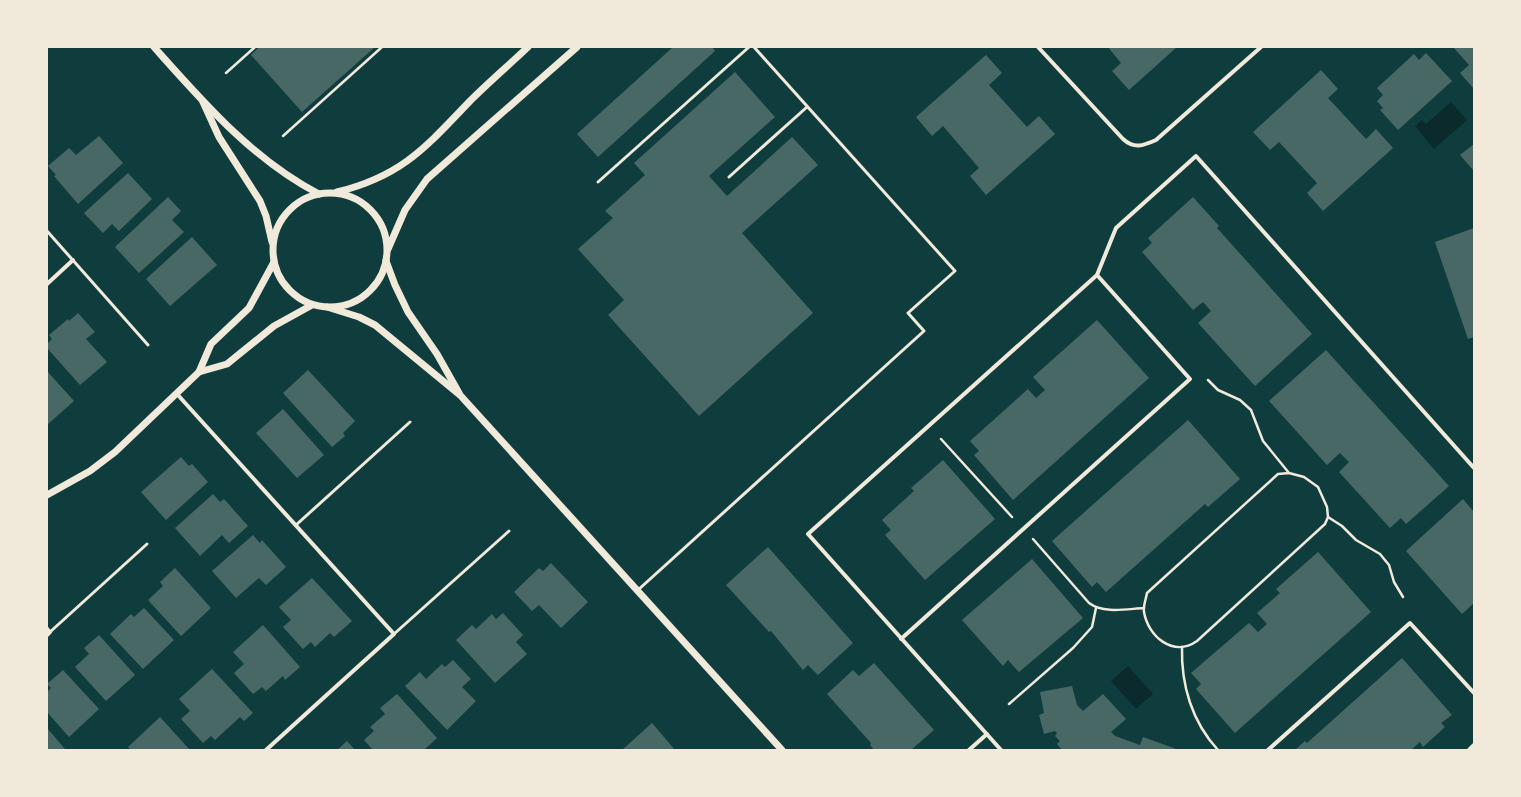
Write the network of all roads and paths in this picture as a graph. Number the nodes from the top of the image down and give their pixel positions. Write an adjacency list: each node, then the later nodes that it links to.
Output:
1 (154, 47): 11 (street)
2 (255, 47): 10 (path)
3 (382, 47): 13 (path)
4 (528, 47): 16 (street)
5 (577, 47): 20 (street)
6 (748, 47): 15 (lane)
7 (754, 47): 12 (lane)
8 (1038, 47): 9 (street)
9 (1261, 47)
10 (226, 73)
11 (202, 100): 17 (street); 19 (street)
12 (807, 107): 14 (lane); 44 (lane)
13 (283, 136)
14 (729, 177)
15 (598, 182)
16 (333, 193): 17 (street); 20 (street)
17 (319, 194): 19 (street)
18 (47, 231): 21 (lane)
19 (273, 247): 23 (street)
20 (387, 253): 22 (street)
21 (73, 260): 25 (street); 28 (lane)
22 (386, 261): 27 (street); 32 (street)
23 (274, 262): 26 (street); 29 (street)
24 (1097, 275): 35 (street); 50 (street); 50 (street)
25 (47, 284)
26 (312, 305): 27 (street); 29 (street)
27 (327, 307): 32 (street)
28 (148, 345)
29 (199, 372): 31 (street)
30 (1208, 380): 36 (path)
31 (177, 394): 37 (street); 40 (street)
32 (460, 395): 44 (street)
33 (410, 422): 40 (lane)
34 (941, 439): 38 (path)
35 (1474, 468)
36 (1289, 473): 39 (path); 47 (path)
37 (47, 495)
38 (1012, 517)
39 (1328, 517): 45 (path); 51 (path)
40 (296, 525): 49 (street)
41 (509, 531): 49 (lane)
42 (1033, 540): 46 (path)
43 (147, 544): 48 (lane)
44 (637, 591): 57 (street)
45 (1403, 597)
46 (1096, 608): 47 (path); 53 (path)
47 (1144, 608): 51 (path)
48 (48, 632)
49 (394, 634): 56 (street)
50 (901, 638): 54 (street)
51 (1182, 647): 60 (path)
52 (1474, 693): 61 (street)
53 (1009, 704)
54 (987, 734): 58 (street); 59 (street)
55 (1474, 745): 62 (street)
56 (266, 750)
57 (782, 750)
58 (969, 750)
59 (1001, 750)
60 (1218, 750)
61 (1268, 750)
62 (1469, 750)

